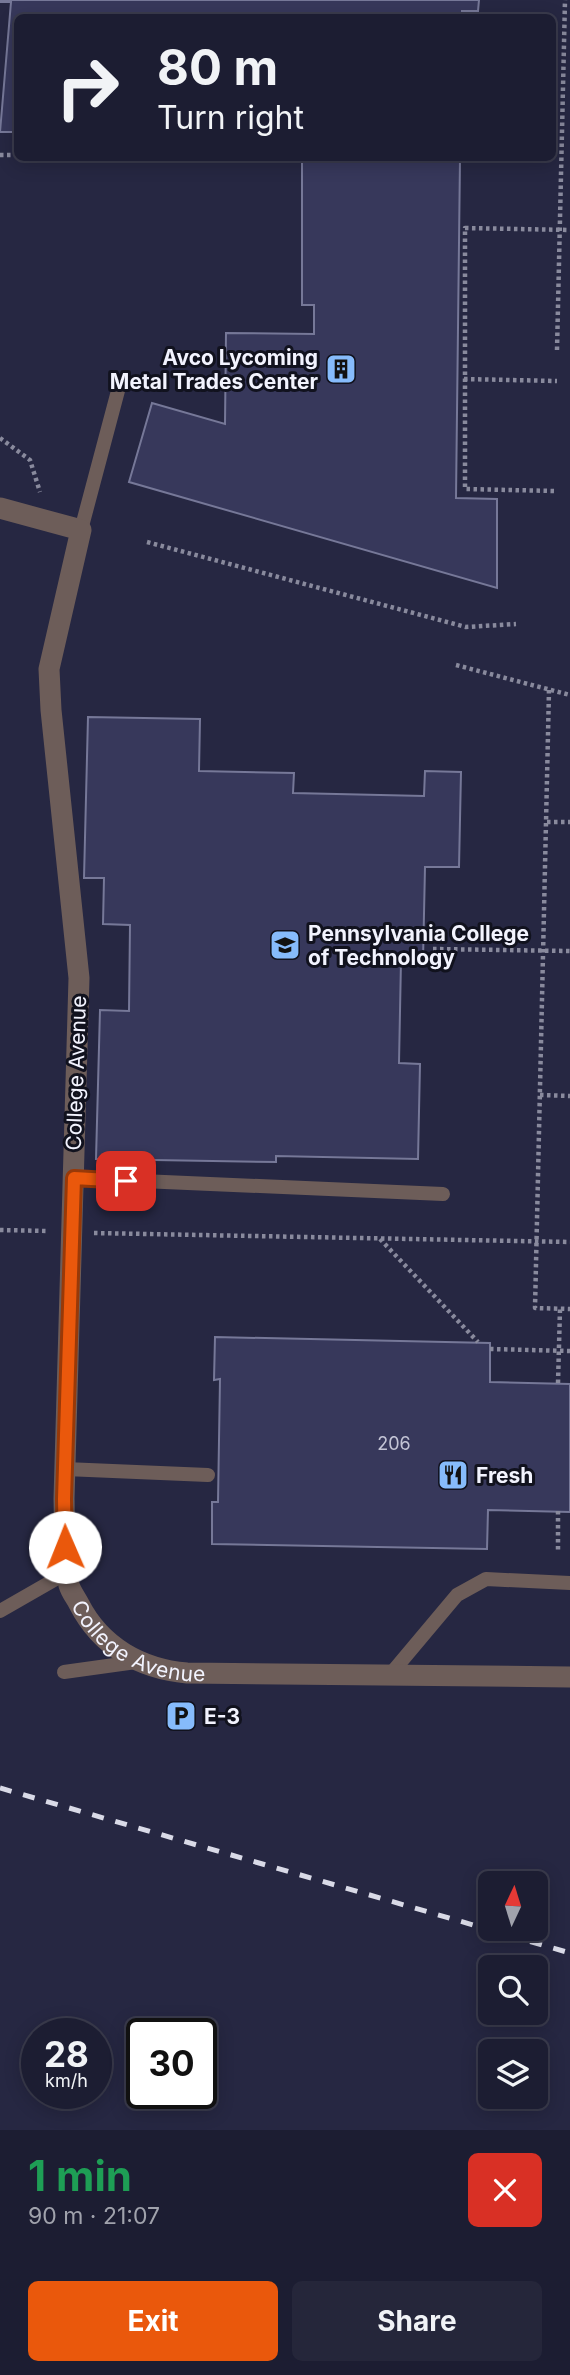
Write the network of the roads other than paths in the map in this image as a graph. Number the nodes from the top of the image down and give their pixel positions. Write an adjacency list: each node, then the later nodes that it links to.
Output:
1 (119, 387): 3 (lane)
2 (0, 508): 3 (street)
3 (81, 530): 4 (street, College Avenue)
4 (74, 1178): 5 (lane); 6 (street, College Avenue)
5 (443, 1194)
6 (65, 1469): 7 (lane); 8 (street, College Avenue)
7 (208, 1475)
8 (68, 1572): 10 (lane); 11 (street, College Avenue)
9 (570, 1583): 13 (lane)
10 (0, 1611)
11 (136, 1662): 12 (lane); 13 (street, College Avenue)
12 (64, 1672)
13 (389, 1676): 14 (street, College Avenue)
14 (570, 1677)

